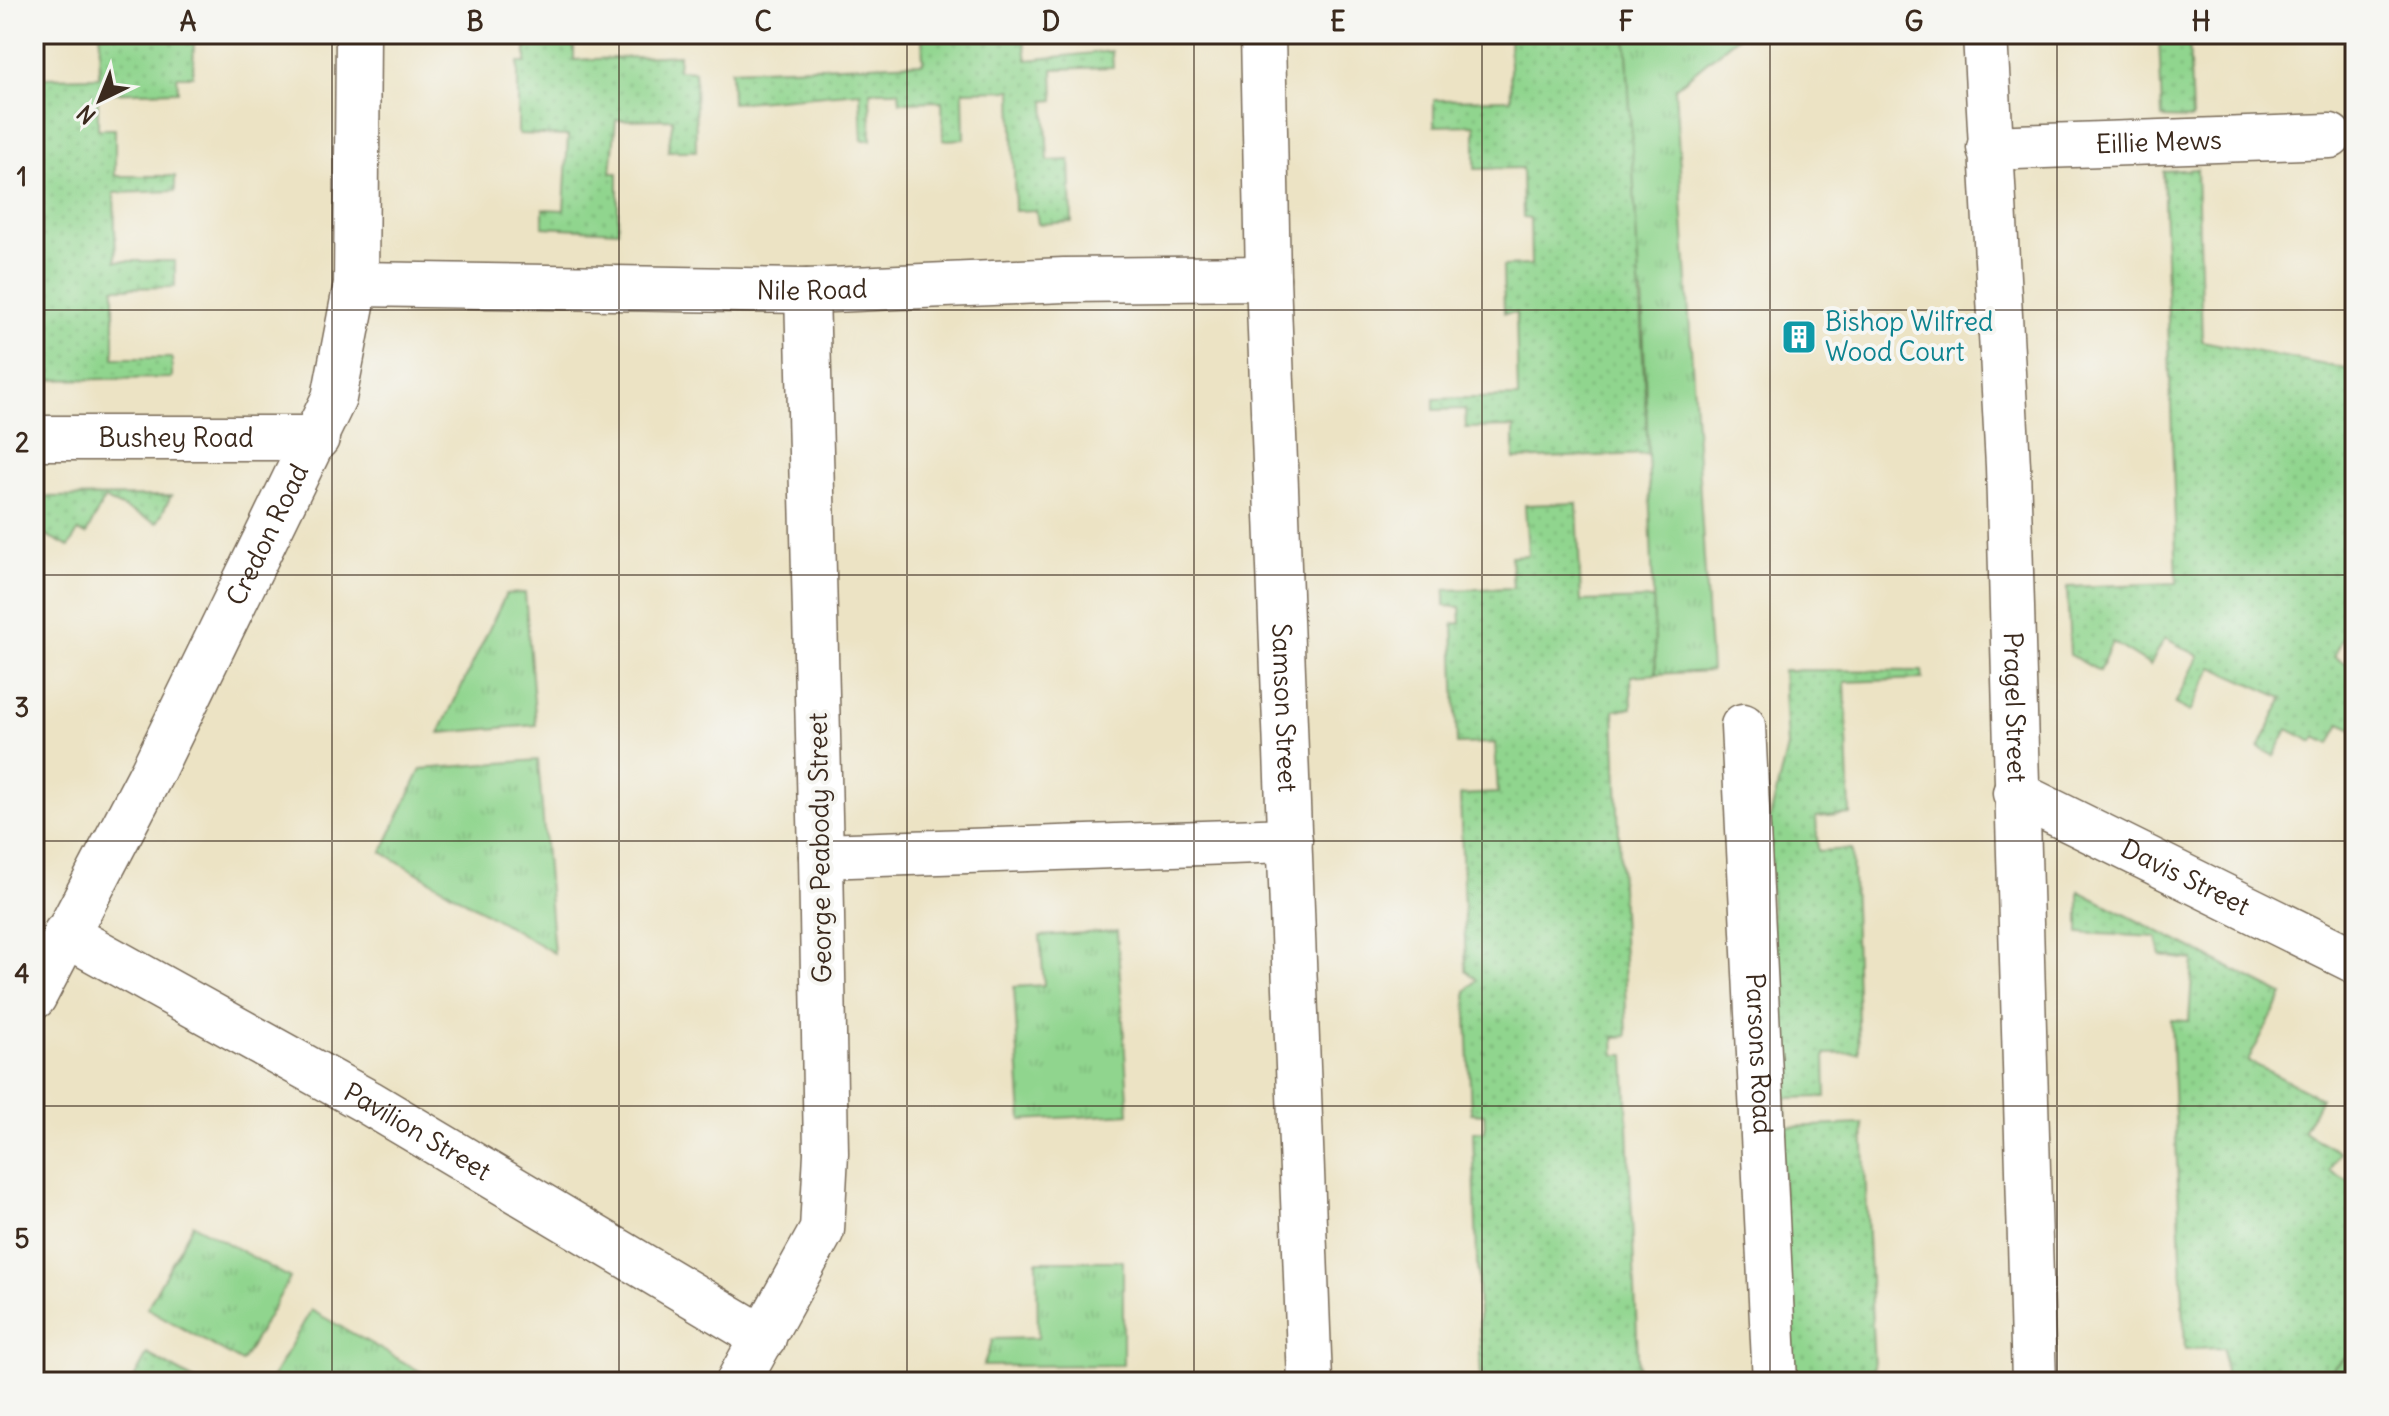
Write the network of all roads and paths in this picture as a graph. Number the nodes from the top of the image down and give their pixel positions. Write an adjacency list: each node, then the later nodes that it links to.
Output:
1 (358, 34): 7 (street, Credon Road)
2 (1263, 34): 6 (street, Samson Street)
3 (1985, 34): 5 (street, Pragel Street)
4 (2330, 136): 5 (street, Eillie Mews)
5 (1989, 148): 12 (street, Pragel Street)
6 (1268, 278): 8 (street, Nile Road); 13 (street, Samson Street)
7 (356, 284): 8 (street, Nile Road); 10 (street, Credon Road)
8 (807, 291): 14 (street, George Peabody Street)
9 (34, 438): 10 (street, Bushey Road)
10 (317, 438): 15 (street, Credon Road)
11 (1743, 726): 21 (street, Parsons Road)
12 (2015, 793): 16 (street, Davis Street); 22 (street, Pragel Street)
13 (1290, 840): 14 (street); 20 (street, Samson Street)
14 (821, 856): 18 (street, George Peabody Street)
15 (65, 934): 17 (street, Credon Road); 18 (street, Pavilion Street)
16 (2355, 961)
17 (34, 997)
18 (764, 1338): 19 (street, George Peabody Street)
19 (738, 1382)
20 (1310, 1382)
21 (1775, 1382)
22 (2034, 1382)

